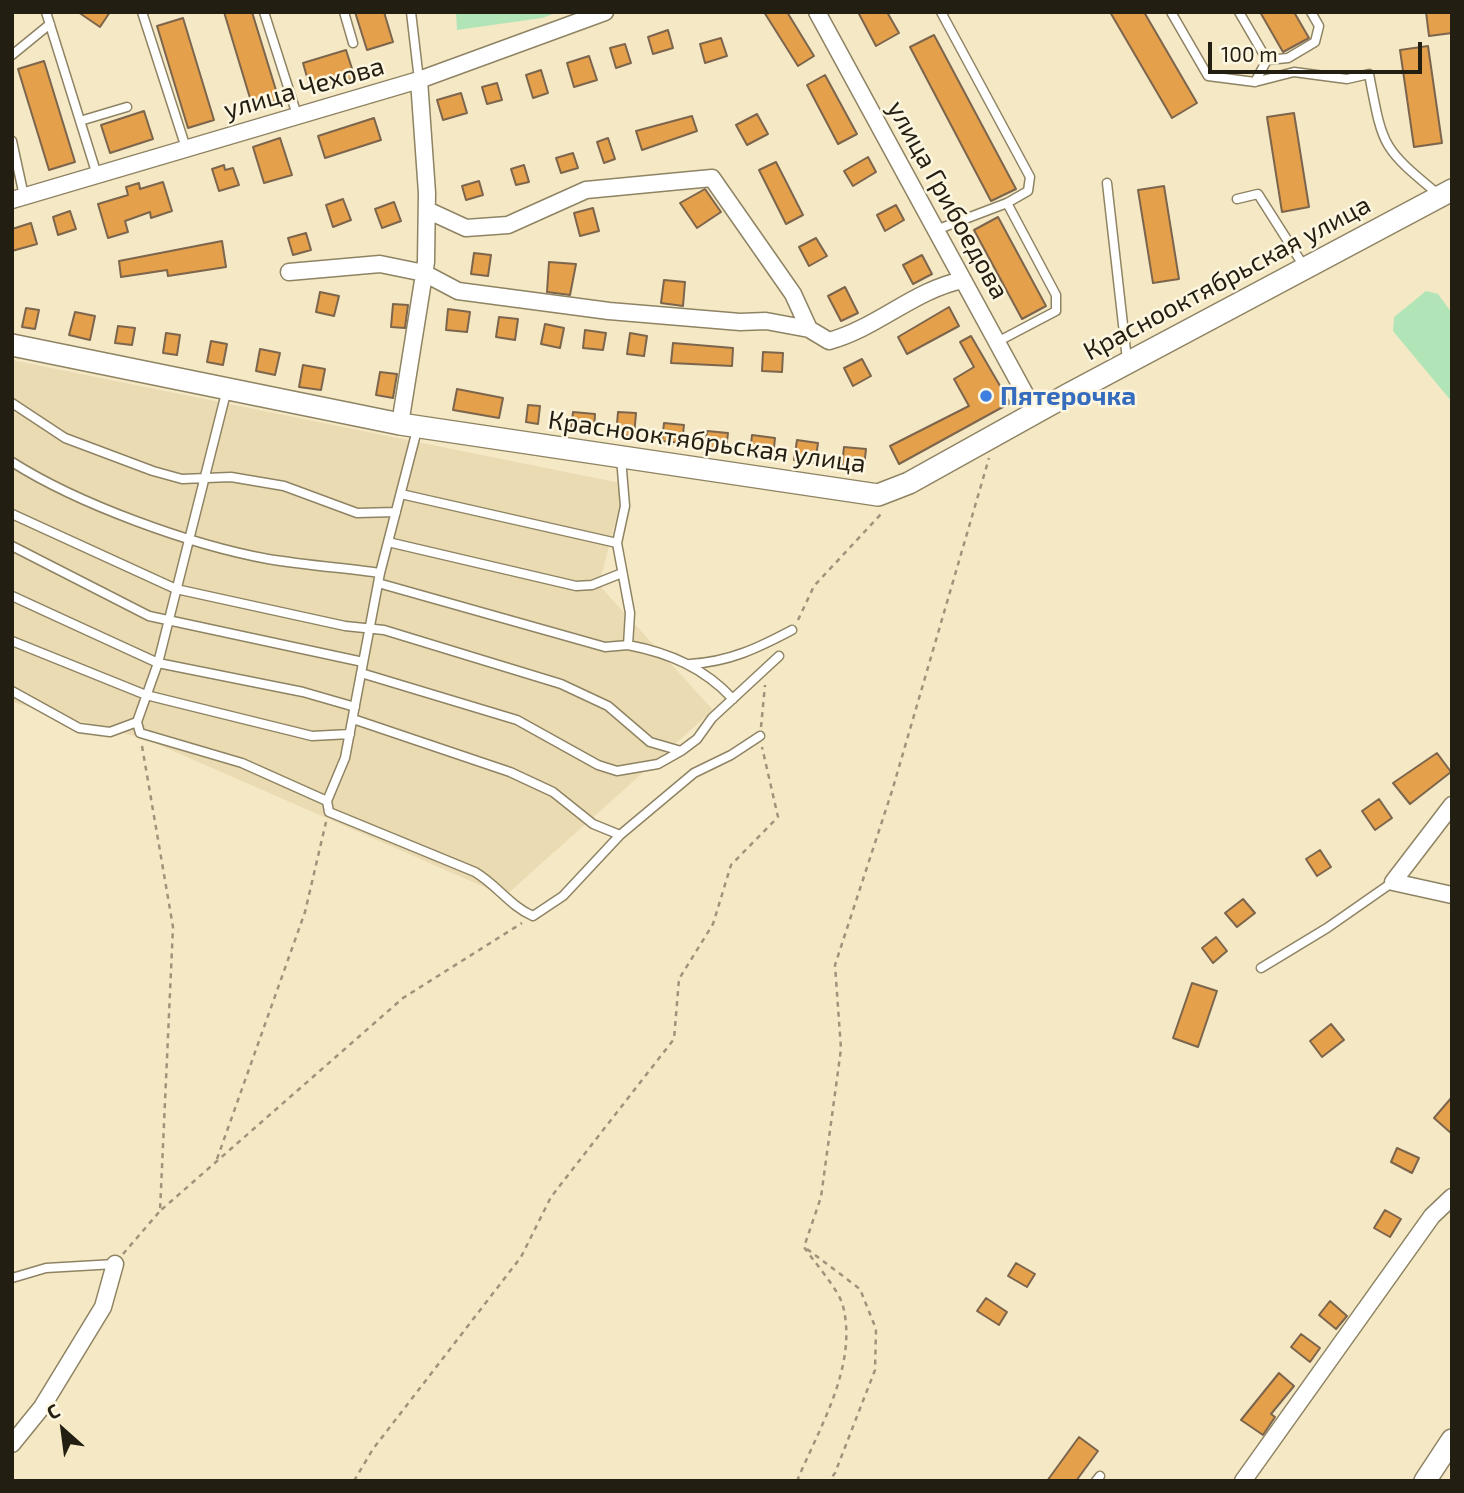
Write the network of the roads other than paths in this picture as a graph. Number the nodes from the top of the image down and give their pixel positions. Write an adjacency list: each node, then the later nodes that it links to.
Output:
1 (46, 12): 12 (lane)
2 (142, 12): 22 (lane)
3 (264, 12): 19 (lane)
4 (344, 12): 13 (lane)
5 (411, 12): 16 (lane)
6 (605, 12): 16 (street, улица Чехова)
7 (817, 12): 30 (street, улица Грибоедова)
8 (941, 12): 28 (lane)
9 (1171, 12): 17 (lane)
10 (1239, 12): 15 (lane)
11 (1311, 12): 15 (lane)
12 (50, 24): 14 (lane); 20 (lane)
13 (353, 43)
14 (12, 55)
15 (1268, 60): 17 (lane)
16 (419, 80): 19 (street, улица Чехова); 29 (street)
17 (1255, 82): 25 (lane)
18 (127, 107): 20 (lane)
19 (297, 115): 22 (street, улица Чехова)
20 (80, 121): 23 (lane)
21 (12, 141): 26 (lane)
22 (186, 148): 23 (street, улица Чехова)
23 (97, 175): 26 (street, улица Чехова)
24 (1107, 183): 38 (lane)
25 (1446, 193): 31 (street, Краснооктябрьская улица)
26 (18, 198)
27 (1237, 199): 31 (lane)
28 (1007, 203): 30 (lane); 36 (lane)
29 (427, 211): 33 (street); 35 (street)
30 (936, 230): 34 (street, улица Грибоедова)
31 (1305, 268): 38 (street, Краснооктябрьская улица)
32 (289, 272): 33 (street)
33 (424, 273): 35 (street); 42 (street)
34 (963, 280): 35 (street); 36 (street, улица Грибоедова)
35 (809, 329)
36 (997, 342): 41 (street, улица Грибоедова)
37 (12, 345): 39 (street, Краснооктябрьская улица)
38 (1127, 363): 41 (street, Краснооктябрьская улица)
39 (228, 389): 42 (street, Краснооктябрьская улица); 45 (lane)
40 (12, 403): 45 (lane)
41 (1035, 412): 43 (street, Краснооктябрьская улица)
42 (409, 425): 43 (street, Краснооктябрьская улица); 46 (lane)
43 (621, 458): 51 (lane)
44 (12, 462): 49 (lane)
45 (205, 477): 47 (lane); 49 (lane)
46 (401, 494): 47 (lane); 51 (lane)
47 (396, 512): 50 (lane)
48 (12, 514): 56 (lane)
49 (190, 537): 53 (lane); 56 (lane)
50 (388, 542): 53 (lane); 54 (lane)
51 (617, 543): 54 (lane)
52 (12, 546): 58 (lane)
53 (380, 573): 55 (lane)
54 (622, 573): 62 (lane)
55 (378, 583): 59 (lane); 62 (lane)
56 (177, 589): 58 (lane); 59 (lane)
57 (12, 596): 65 (lane)
58 (169, 622): 64 (lane); 65 (lane)
59 (370, 629): 64 (lane); 76 (lane)
60 (793, 630): 66 (lane)
61 (12, 641): 69 (lane)
62 (628, 645): 66 (lane)
63 (779, 656): 70 (lane)
64 (363, 662): 67 (lane)
65 (158, 663): 69 (lane); 71 (lane)
66 (690, 664): 70 (lane)
67 (361, 673): 71 (lane); 76 (lane)
68 (12, 691): 73 (lane)
69 (146, 695): 73 (lane); 74 (lane)
70 (733, 699): 76 (lane)
71 (355, 707): 72 (lane)
72 (353, 719): 74 (lane); 79 (lane)
73 (137, 722): 77 (lane)
74 (350, 734): 77 (lane)
75 (760, 736): 79 (lane)
76 (681, 751)
77 (327, 801): 79 (lane)
78 (1452, 805): 80 (street)
79 (620, 835)
80 (1393, 882): 81 (street); 82 (lane)
81 (1452, 895)
82 (1261, 968)
83 (1452, 1197): 88 (street)
84 (115, 1264): 85 (lane); 87 (street)
85 (12, 1278)
86 (1452, 1440): 89 (street)
87 (12, 1444)
88 (1243, 1481)
89 (1425, 1481)

